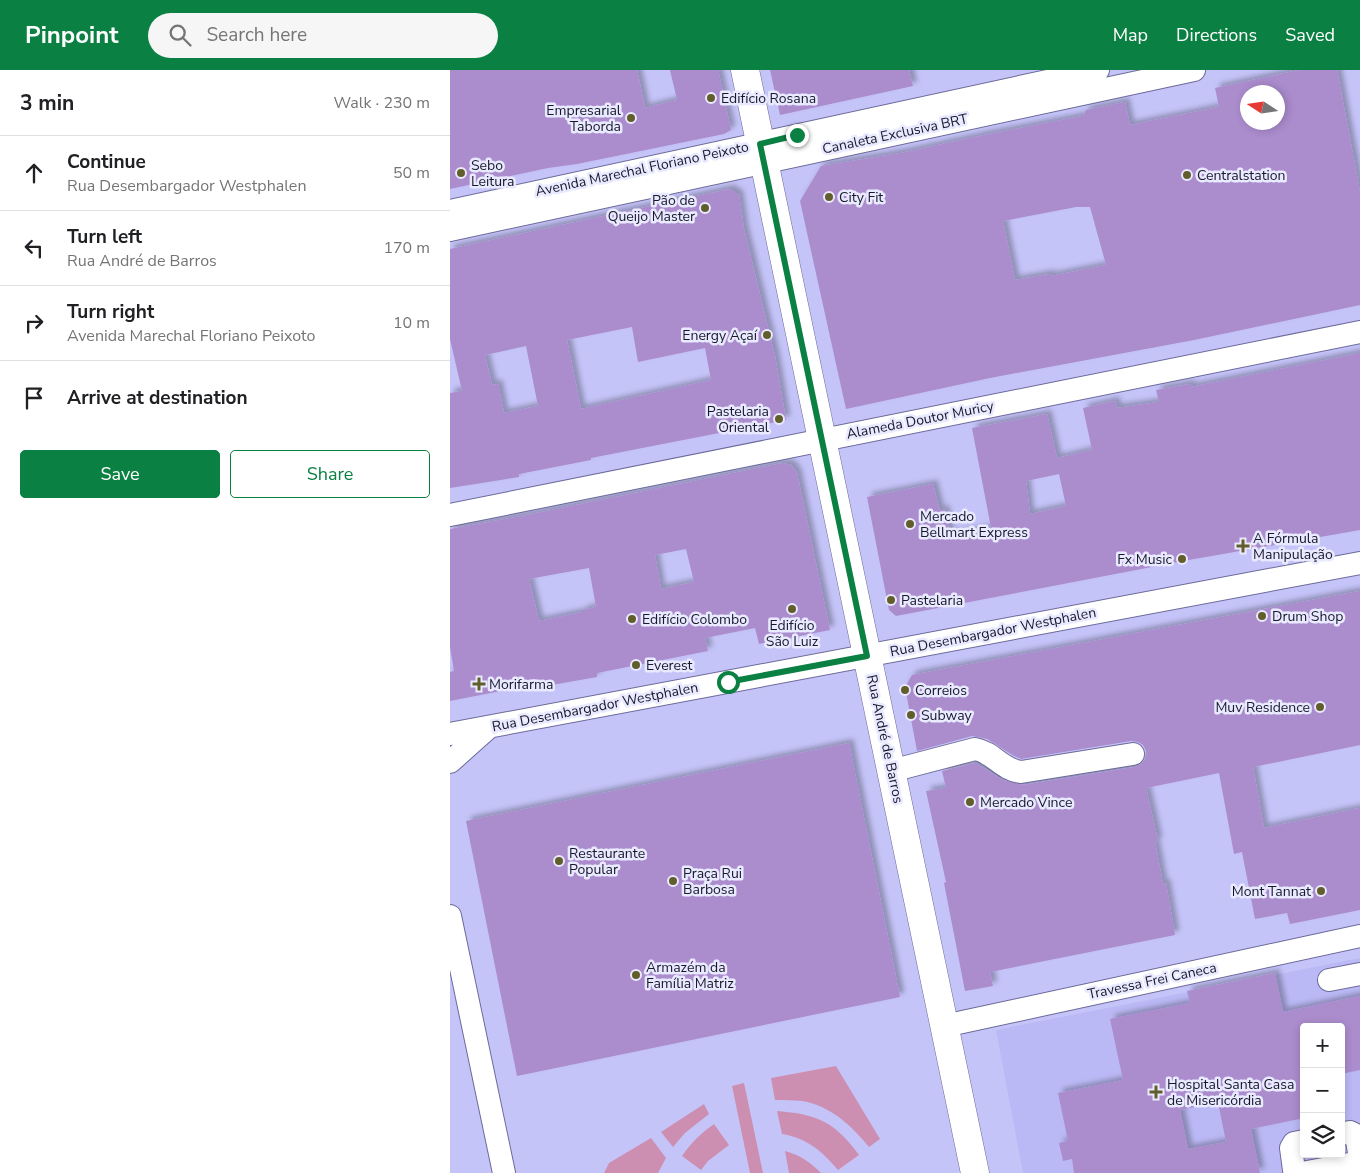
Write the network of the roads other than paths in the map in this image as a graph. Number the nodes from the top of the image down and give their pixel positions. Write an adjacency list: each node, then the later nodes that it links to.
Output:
1 (745, 70): 4 (main road, Rua André de Barros)
2 (1098, 70): 4 (street, Avenida Marechal Floriano Peixoto)
3 (1194, 70): 4 (street, Canaleta Exclusiva BRT)
4 (762, 153): 5 (street, Avenida Marechal Floriano Peixoto); 6 (street, Canaleta Exclusiva BRT); 8 (main road, Rua André de Barros)
5 (450, 211)
6 (450, 230)
7 (1360, 332): 8 (street, Alameda Doutor Muricy)
8 (822, 440): 9 (street, Alameda Doutor Muricy); 11 (main road, Rua André de Barros)
9 (450, 515)
10 (1360, 563): 11 (street, Rua Desembargador Westphalen)
11 (867, 656): 12 (street, Rua Desembargador Westphalen); 16 (main road, Rua André de Barros)
12 (489, 727): 13 (street, Rua Desembargador Westphalen); 15 (street)
13 (450, 734)
14 (1133, 754): 16 (street)
15 (450, 762)
16 (891, 771): 21 (main road, Rua André de Barros)
17 (450, 916): 25 (street)
18 (1360, 936): 21 (street, Travessa Frei Caneca)
19 (1360, 974): 20 (street)
20 (1329, 980)
21 (944, 1026): 26 (main road, Rua André de Barros)
22 (1345, 1133): 24 (street)
23 (1300, 1141): 24 (street)
24 (1360, 1160)
25 (504, 1173)
26 (975, 1173)

